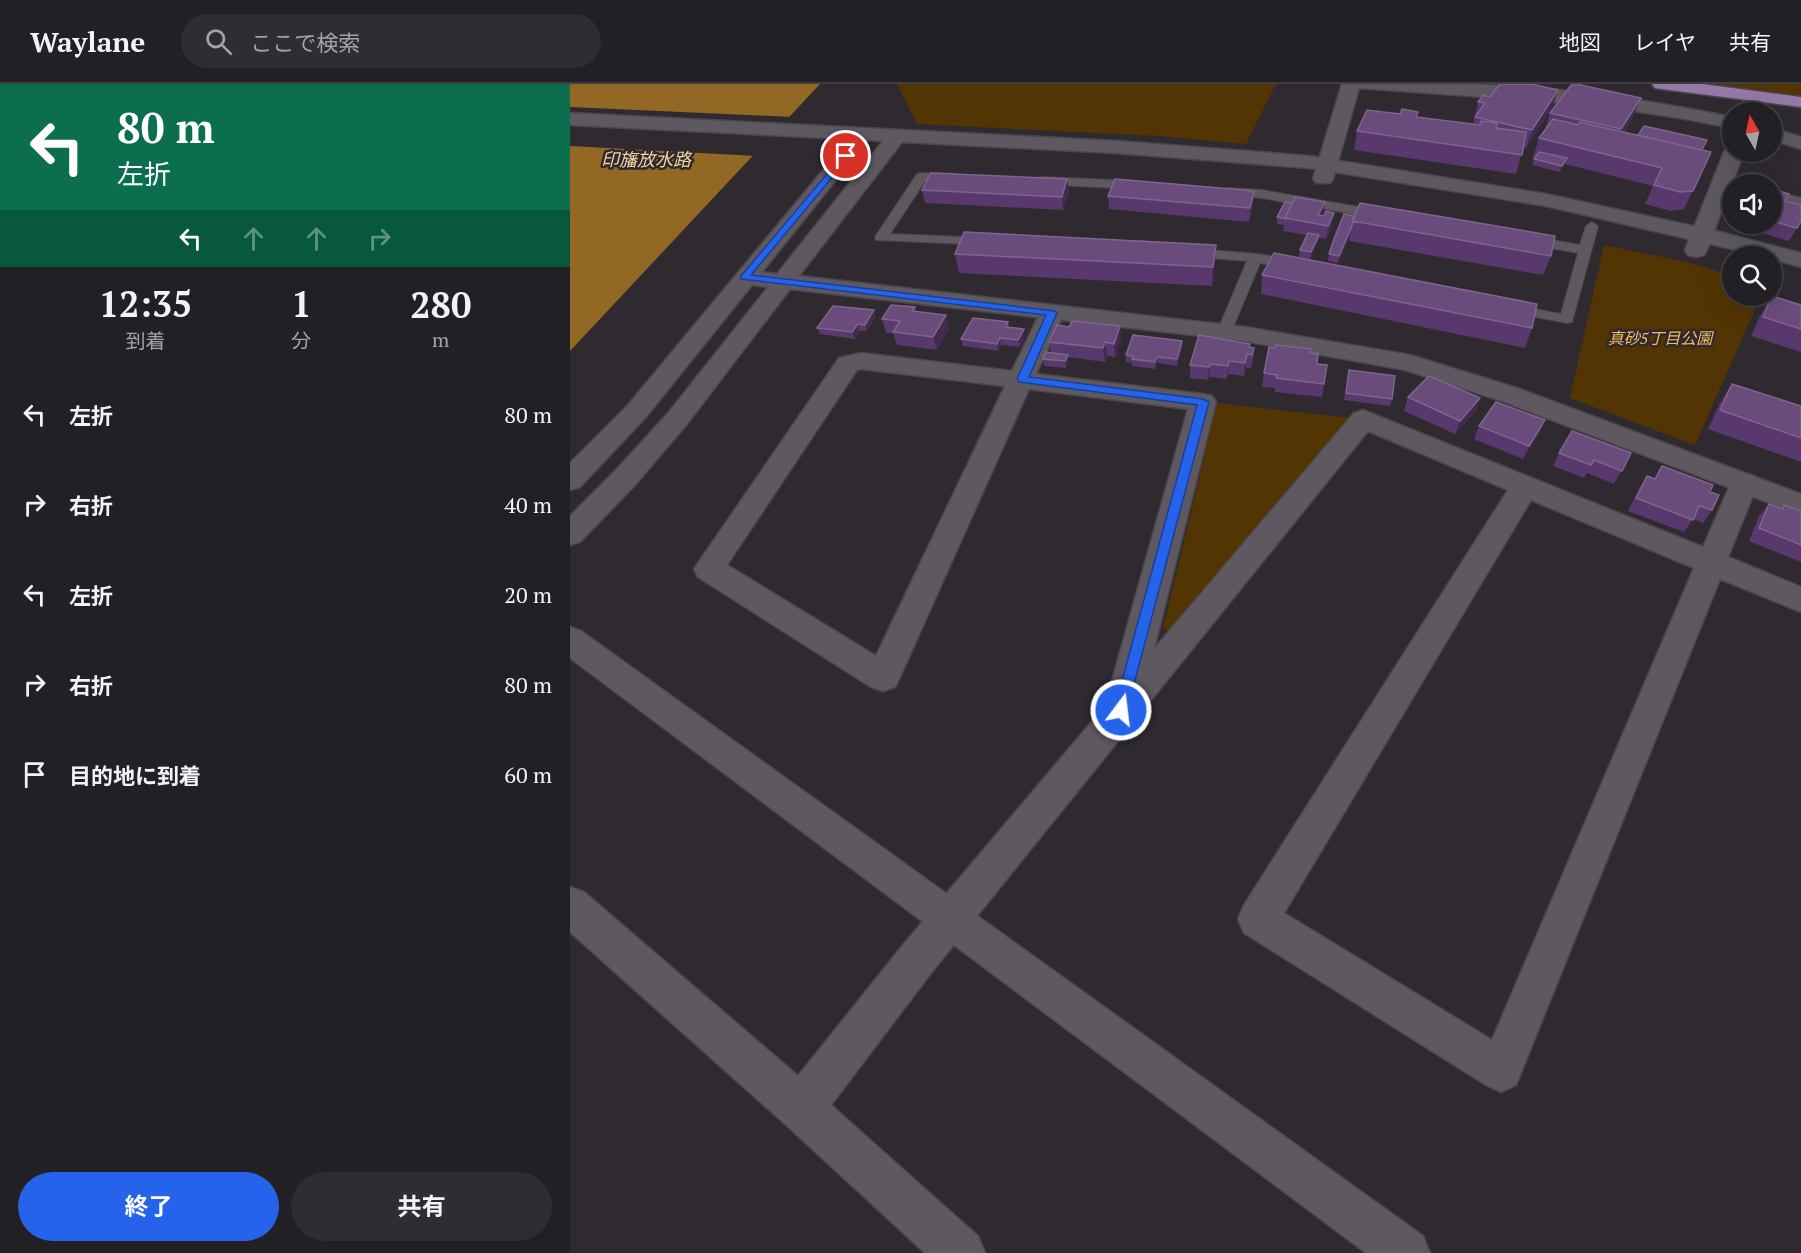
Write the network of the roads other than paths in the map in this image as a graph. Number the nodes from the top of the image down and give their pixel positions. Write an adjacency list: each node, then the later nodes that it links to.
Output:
1 (1351, 84): 15 (street)
2 (1363, 84): 8 (street)
3 (1661, 84): 6 (highway)
4 (1776, 84): 5 (highway)
5 (1801, 93)
6 (1801, 102)
7 (570, 119): 10 (street)
8 (1722, 121)
9 (570, 132): 10 (street)
10 (783, 136): 12 (street)
11 (1782, 137): 14 (street)
12 (859, 140): 13 (street); 35 (street)
13 (892, 142): 15 (street); 37 (street)
14 (1801, 142)
15 (1326, 172): 24 (street); 27 (street)
16 (969, 179): 26 (lane)
17 (1028, 180): 18 (lane)
18 (1146, 186)
19 (1216, 191): 23 (lane)
20 (1722, 195): 27 (street)
21 (1782, 199): 22 (street)
22 (1801, 204)
23 (1401, 218)
24 (1592, 226): 27 (street); 28 (lane)
25 (1516, 238): 28 (lane)
26 (999, 243)
27 (1699, 243): 30 (street); 32 (street)
28 (1586, 250): 38 (lane)
29 (1176, 252): 31 (lane)
30 (1722, 255)
31 (1255, 258): 33 (lane); 40 (lane)
32 (1801, 260)
33 (1312, 269)
34 (1782, 273): 36 (street)
35 (744, 278): 37 (street); 42 (street)
36 (1801, 278)
37 (783, 282): 39 (street); 46 (street)
38 (1498, 305)
39 (1052, 313): 40 (street); 41 (street)
40 (1224, 332): 43 (street)
41 (1023, 379): 41 (street); 50 (street)
42 (570, 480)
43 (1744, 483): 45 (street); 47 (street)
44 (1524, 487): 47 (street); 47 (street); 50 (street)
45 (1801, 504)
46 (570, 534)
47 (1711, 563): 48 (street)
48 (1801, 600)
49 (570, 640): 52 (street)
50 (1121, 710): 52 (street)
51 (570, 906): 53 (street)
52 (951, 920): 53 (street); 55 (street)
53 (801, 1108): 54 (street)
54 (962, 1253)
55 (1406, 1253)

